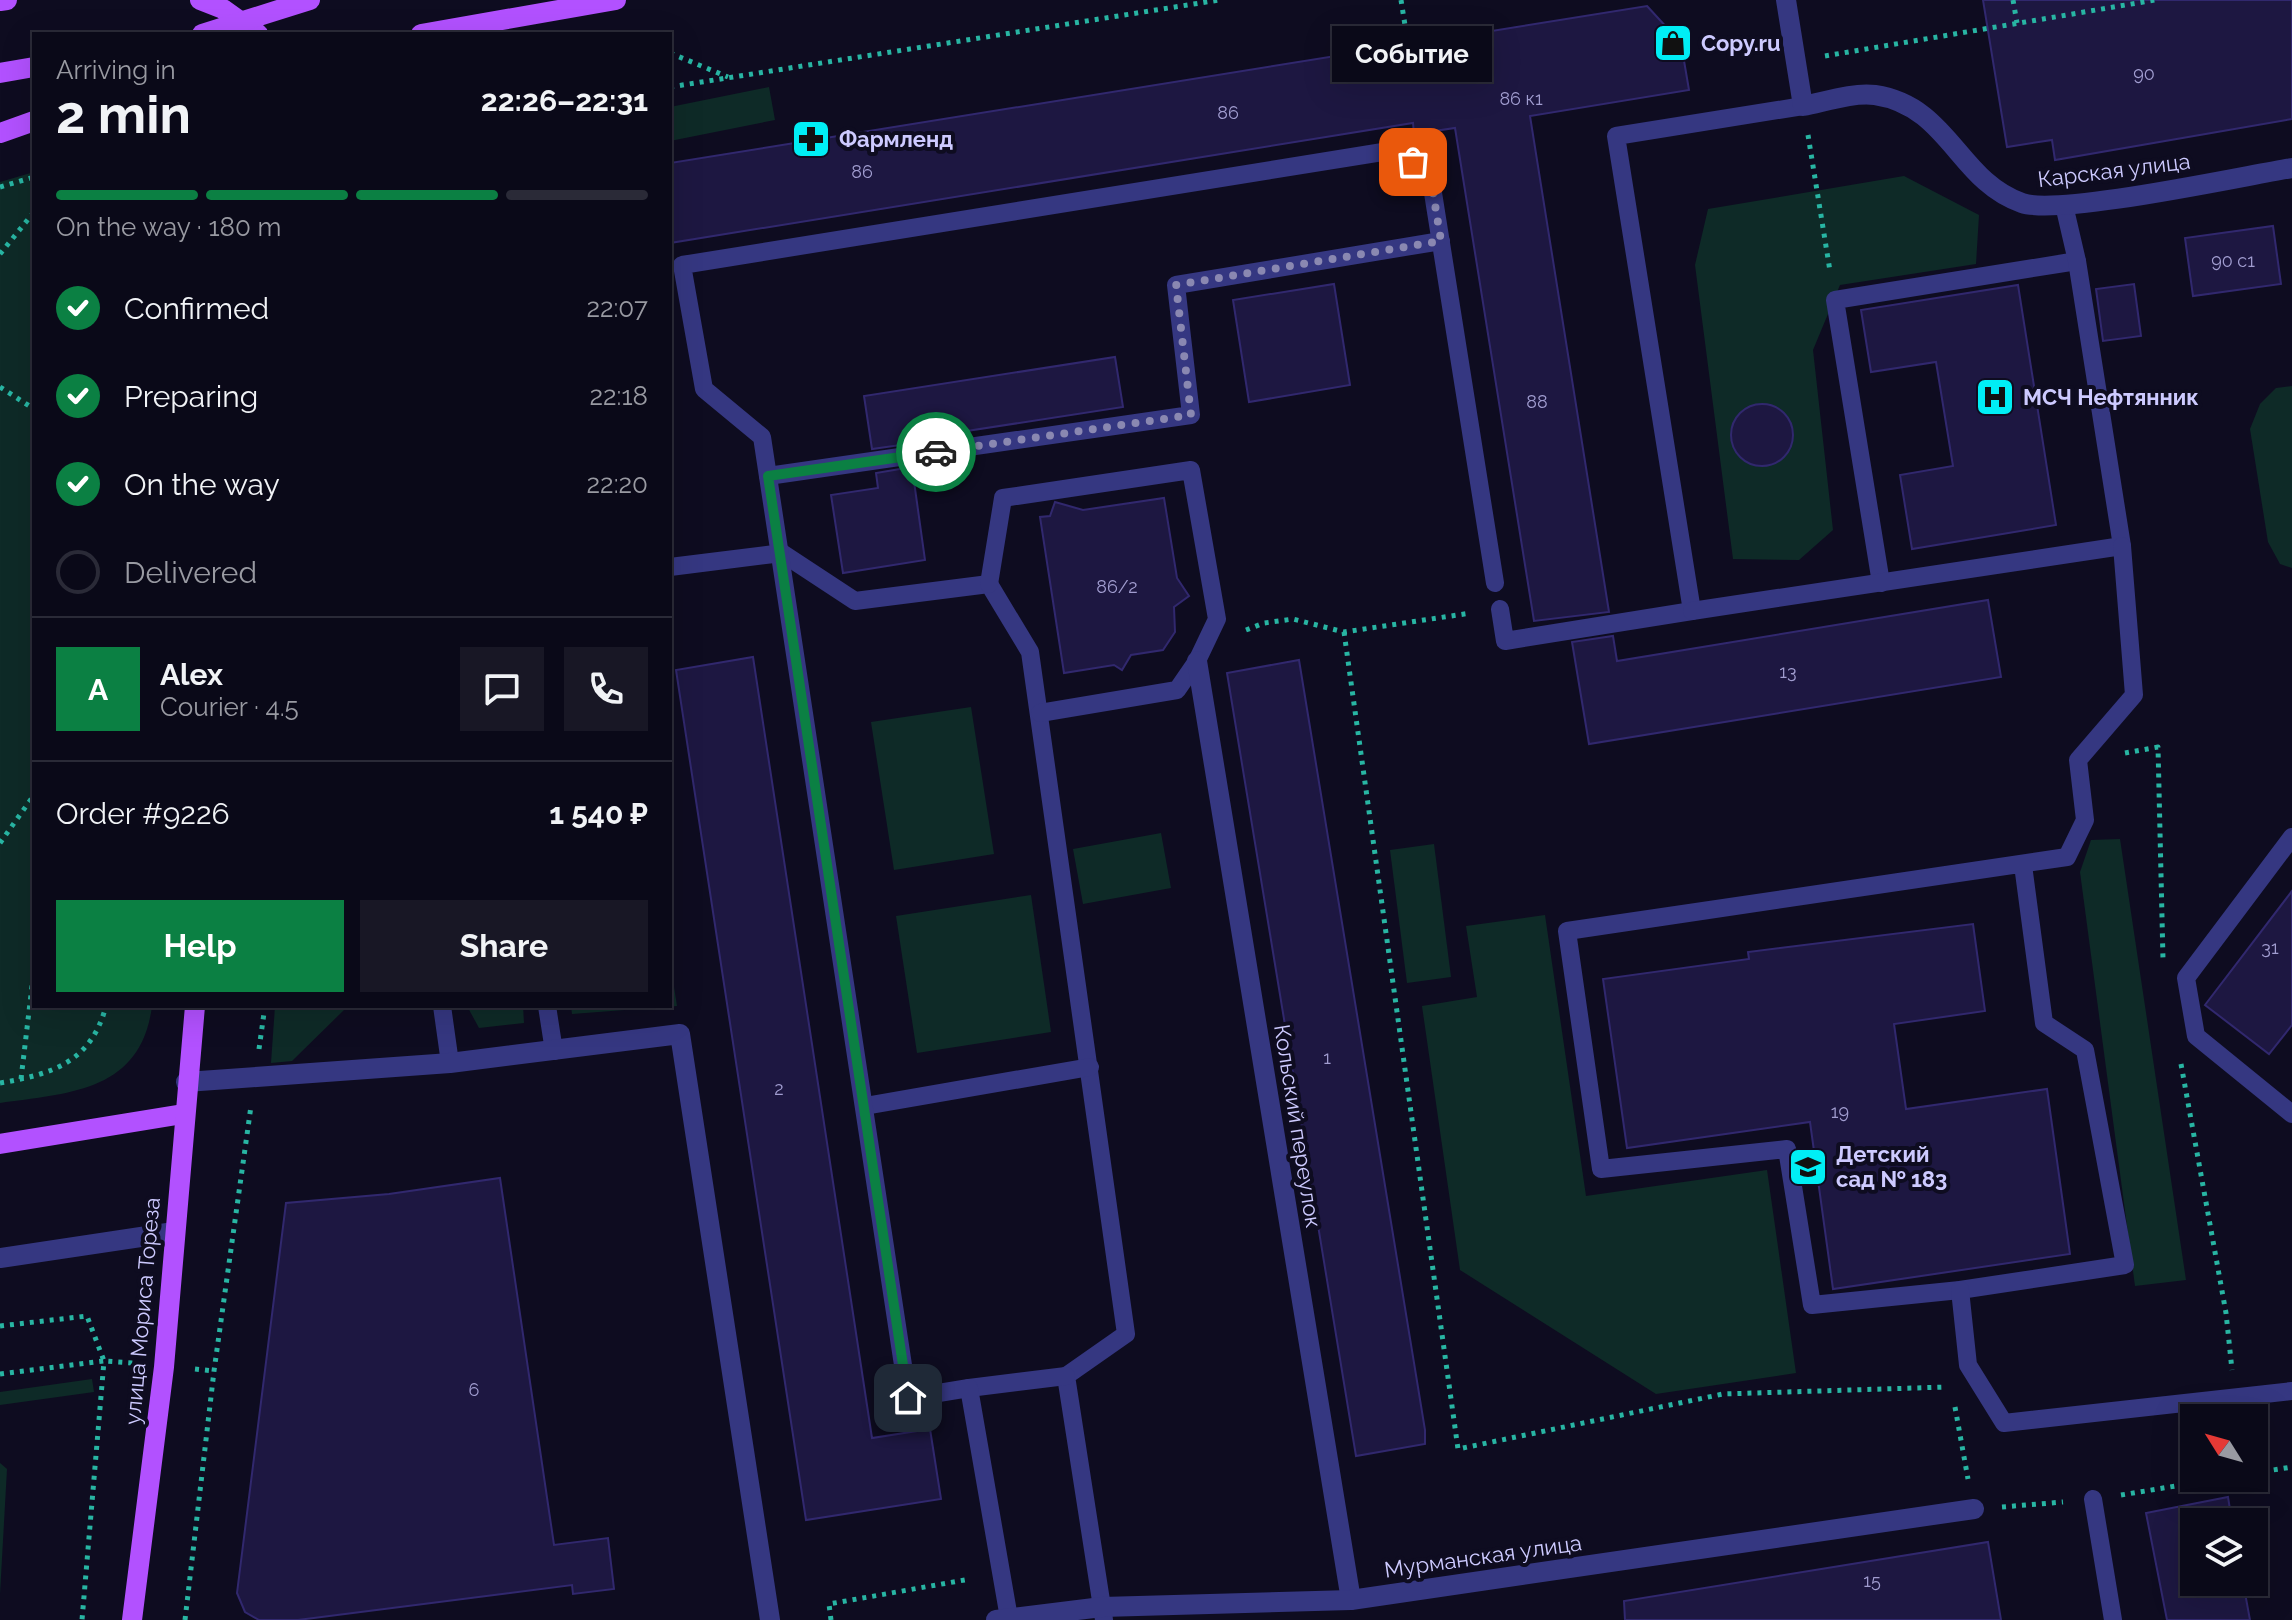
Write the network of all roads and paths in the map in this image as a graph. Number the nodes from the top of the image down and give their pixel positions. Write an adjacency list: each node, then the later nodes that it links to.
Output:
1 (7, 0): 10 (main road)
2 (200, 0): 13 (main road)
3 (310, 0): 13 (main road)
4 (616, 0): 15 (main road)
5 (1219, 0): 11 (path)
6 (1401, 0): 16 (path)
7 (1786, 0): 23 (street)
8 (2013, 0): 12 (path)
9 (2155, 0): 12 (path)
10 (0, 1)
11 (1186, 3): 21 (path)
12 (2017, 23): 17 (path)
13 (247, 30): 14 (main road)
14 (224, 32)
15 (432, 32)
16 (1408, 44)
17 (1851, 52)
18 (672, 54): 21 (path)
19 (32, 67): 20 (main road)
20 (0, 73)
21 (729, 78): 22 (path)
22 (672, 87)
23 (1803, 106): 29 (street, Карская улица); 34 (path); 45 (lane)
24 (32, 122): 25 (main road)
25 (0, 133)
26 (2292, 168): 29 (street, Карская улица)
27 (32, 178): 28 (path)
28 (0, 187)
29 (2064, 205): 33 (lane)
30 (32, 214): 32 (path)
31 (1441, 241): 37 (lane); 37 (lane); 41 (lane)
32 (0, 254)
33 (2077, 261): 34 (lane); 38 (lane)
34 (1835, 300): 42 (lane)
35 (0, 387): 36 (path)
36 (32, 408)
37 (768, 476): 39 (lane)
38 (2122, 546): 42 (lane); 54 (lane)
39 (782, 553): 40 (lane); 43 (lane); 70 (lane)
40 (672, 567)
41 (1495, 583)
42 (1881, 583): 45 (lane)
43 (989, 584): 48 (lane); 49 (lane)
44 (1500, 609): 45 (lane); 47 (path)
45 (1692, 611)
46 (1242, 632): 47 (path)
47 (1344, 632): 83 (path)
48 (1197, 661): 49 (lane); 93 (street, Кольский переулок)
49 (1040, 713): 65 (lane)
50 (2158, 747): 55 (path)
51 (32, 798): 53 (path)
52 (2292, 837): 72 (lane)
53 (0, 843)
54 (2023, 865): 76 (lane); 76 (lane)
55 (2163, 967)
56 (32, 986): 66 (path)
57 (105, 1008): 66 (path)
58 (195, 1008): 68 (main road, улица Мориса Тореза)
59 (265, 1008): 67 (path)
60 (442, 1008): 64 (lane)
61 (547, 1008): 62 (lane)
62 (554, 1051): 64 (street); 99 (street)
63 (2179, 1057): 86 (path)
64 (450, 1063): 67 (street)
65 (1090, 1067): 70 (lane); 82 (lane)
66 (21, 1079): 69 (path)
67 (254, 1079): 68 (street); 80 (path)
68 (186, 1082): 71 (main road, улица Мориса Тореза)
69 (0, 1083)
70 (865, 1106): 84 (lane)
71 (183, 1114): 73 (main road); 74 (main road, улица Мориса Тореза)
72 (2292, 1114)
73 (0, 1144)
74 (174, 1232): 75 (street); 79 (main road, улица Мориса Тореза)
75 (0, 1258)
76 (1960, 1290): 86 (lane)
77 (0, 1326): 78 (path)
78 (104, 1361): 79 (path); 81 (path); 96 (path)
79 (164, 1367): 80 (path); 97 (main road, улица Мориса Тореза)
80 (214, 1371): 98 (path)
81 (0, 1374)
82 (1066, 1376): 84 (lane); 94 (lane)
83 (1952, 1386)
84 (969, 1388): 95 (lane)
85 (2292, 1391): 86 (lane)
86 (2236, 1397)
87 (1955, 1402): 92 (path)
88 (2292, 1467): 89 (path)
89 (2268, 1471)
90 (2180, 1485): 91 (path)
91 (2093, 1499): 92 (path); 100 (lane)
92 (1974, 1509): 93 (street, Мурманская улица)
93 (1351, 1600): 94 (street, Мурманская улица)
94 (1103, 1613): 95 (street, Мурманская улица)
95 (1002, 1619)
96 (82, 1620)
97 (132, 1620)
98 (185, 1620)
99 (770, 1620)
100 (2113, 1620)

